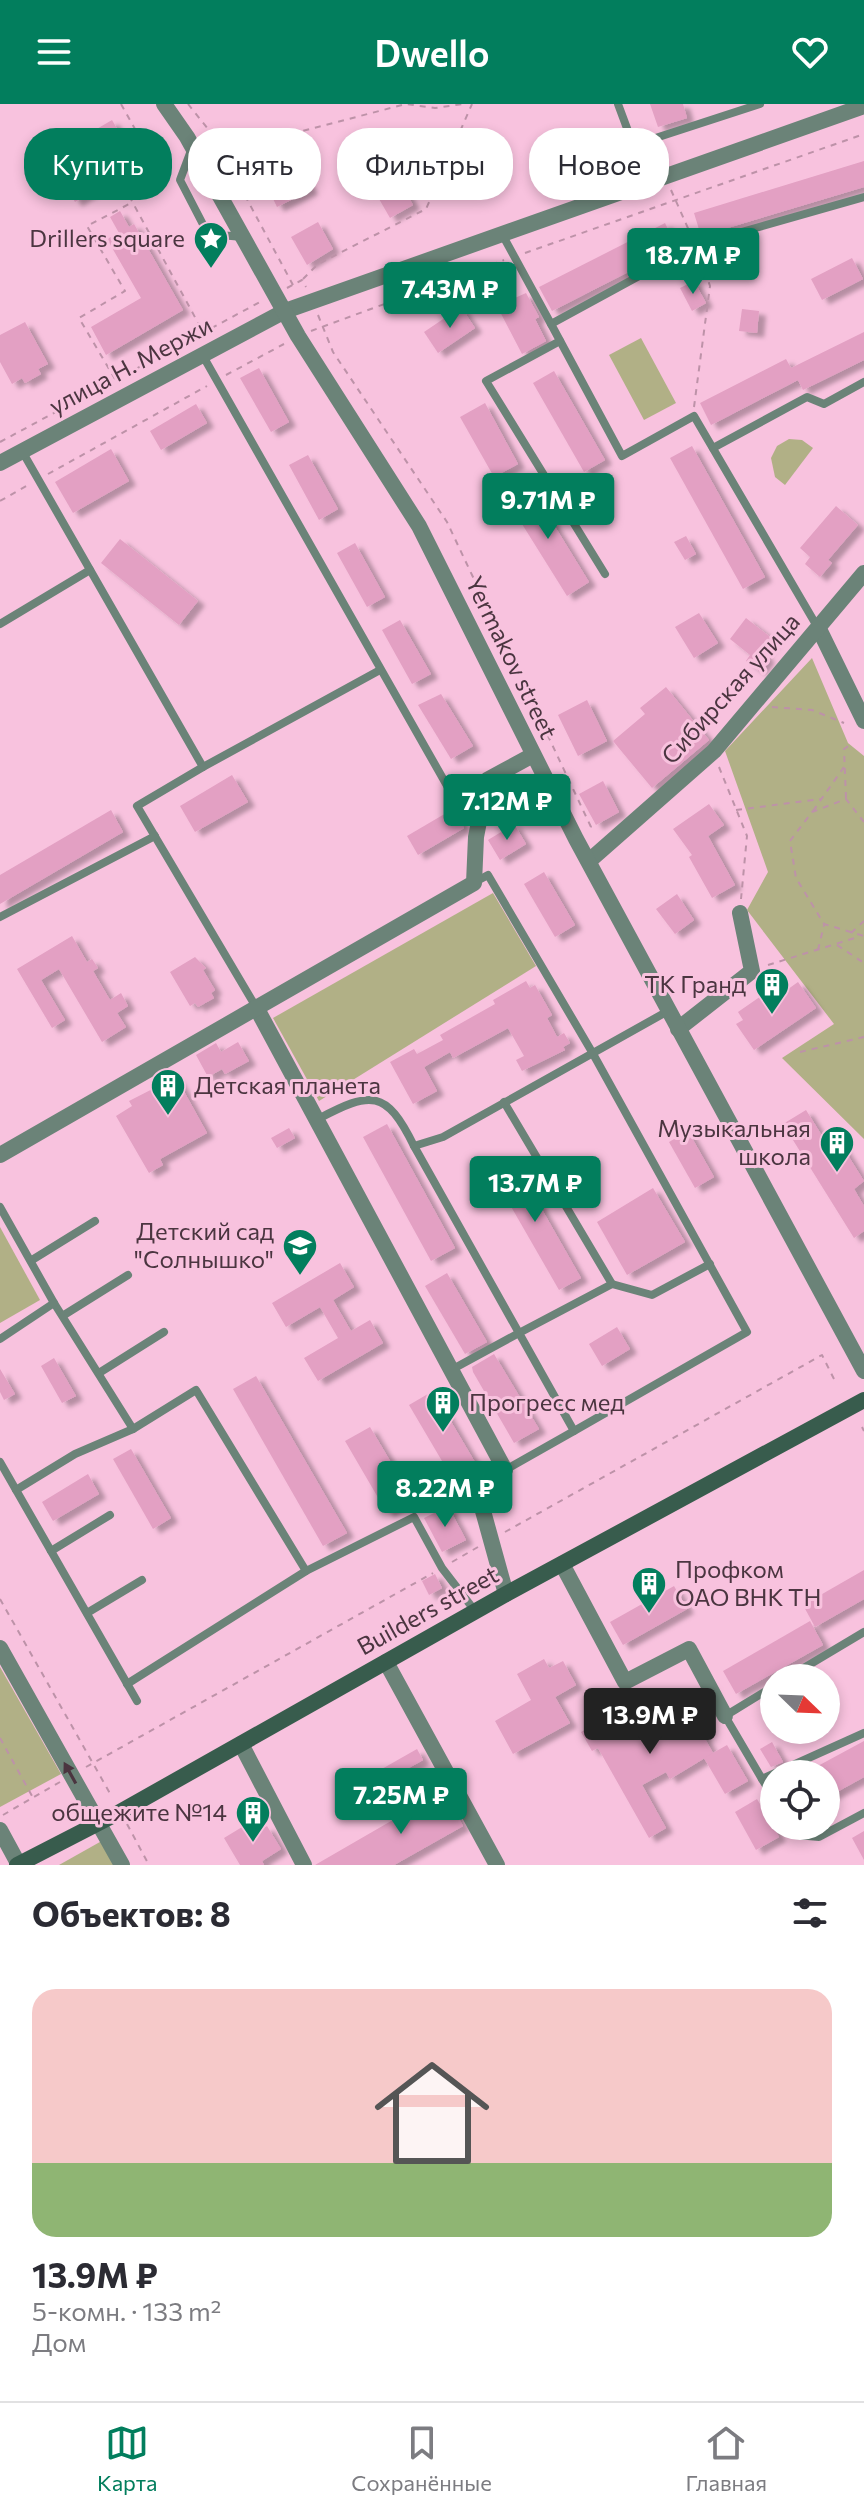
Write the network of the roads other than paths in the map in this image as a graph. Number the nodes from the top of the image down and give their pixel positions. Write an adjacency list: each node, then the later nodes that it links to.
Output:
1 (164, 104): 7 (street, Yermakov street)
2 (618, 104): 5 (lane)
3 (760, 104): 6 (lane)
4 (864, 106): 9 (street, улица Н. Мержи)
5 (627, 128)
6 (669, 134)
7 (188, 140)
8 (188, 160): 11 (lane)
9 (669, 175)
10 (864, 197): 18 (lane)
11 (188, 199)
12 (189, 200): 16 (lane)
13 (223, 200): 16 (street, Yermakov street)
14 (597, 200): 15 (street, улица Н. Мержи)
15 (502, 234): 17 (street, улица Н. Мержи); 18 (lane)
16 (244, 237): 17 (street, Yermakov street)
17 (285, 311): 20 (street, улица Н. Мержи); 32 (street, Yermakov street)
18 (551, 324): 19 (lane)
19 (560, 341): 22 (lane); 27 (lane)
20 (202, 355): 23 (street, улица Н. Мержи); 30 (lane)
21 (864, 382): 22 (lane)
22 (713, 448): 29 (lane)
23 (22, 451): 24 (street, улица Н. Мержи); 25 (lane)
24 (0, 463)
25 (90, 570): 28 (lane); 33 (lane)
26 (864, 573): 29 (street, Сибирская улица)
27 (605, 574)
28 (0, 624)
29 (819, 629): 31 (street); 36 (street, Сибирская улица)
30 (380, 670): 33 (lane); 34 (lane)
31 (864, 721)
32 (533, 755): 34 (street); 36 (street, Yermakov street)
33 (203, 767): 35 (lane)
34 (487, 780): 37 (street)
35 (155, 836): 39 (lane); 40 (lane)
36 (589, 861): 41 (street, Yermakov street)
37 (474, 883): 40 (street); 43 (lane)
38 (740, 913): 42 (street)
39 (0, 917)
40 (256, 1007): 45 (street); 47 (street)
41 (668, 1011): 42 (street, Yermakov street); 43 (lane)
42 (678, 1029): 60 (street, Yermakov street)
43 (592, 1052): 44 (lane); 51 (lane)
44 (504, 1102): 46 (lane); 53 (lane)
45 (318, 1119): 46 (lane); 59 (street)
46 (414, 1146): 57 (lane)
47 (0, 1155)
48 (0, 1207): 50 (lane)
49 (95, 1221): 50 (lane)
50 (32, 1260): 54 (lane)
51 (710, 1264): 53 (lane); 64 (lane)
52 (128, 1275): 55 (lane)
53 (612, 1284): 57 (lane)
54 (54, 1303): 55 (lane); 58 (lane)
55 (64, 1315): 61 (lane)
56 (164, 1332): 61 (lane)
57 (519, 1333): 59 (lane); 64 (lane)
58 (0, 1339)
59 (451, 1370): 66 (street)
60 (864, 1371)
61 (99, 1373): 63 (lane)
62 (864, 1400): 70 (main road, Builders street)
63 (133, 1429): 67 (lane); 71 (lane)
64 (574, 1431): 66 (lane)
65 (0, 1462): 67 (lane)
66 (505, 1470): 73 (street)
67 (16, 1490): 69 (lane)
68 (110, 1515): 69 (lane)
69 (51, 1551): 75 (lane)
70 (562, 1564): 73 (main road, Builders street); 83 (street)
71 (306, 1571): 74 (lane); 80 (lane)
72 (142, 1580): 75 (lane)
73 (506, 1594): 74 (main road, Builders street)
74 (476, 1611): 78 (main road, Builders street)
75 (87, 1613): 80 (lane)
76 (864, 1632): 79 (lane)
77 (0, 1648): 89 (street, one-way to 77)
78 (386, 1662): 85 (main road, Builders street); 95 (street)
79 (810, 1664)
80 (127, 1684): 82 (lane)
81 (760, 1695): 83 (lane)
82 (137, 1701)
83 (725, 1716): 87 (lane)
84 (864, 1733): 86 (lane)
85 (241, 1744): 89 (main road, Builders street); 94 (street)
86 (804, 1760)
87 (760, 1776)
88 (864, 1813): 90 (lane)
89 (99, 1824): 92 (main road, Builders street); 93 (street)
90 (840, 1826)
91 (0, 1830): 92 (street)
92 (18, 1865)
93 (122, 1865)
94 (304, 1865)
95 (497, 1865)

